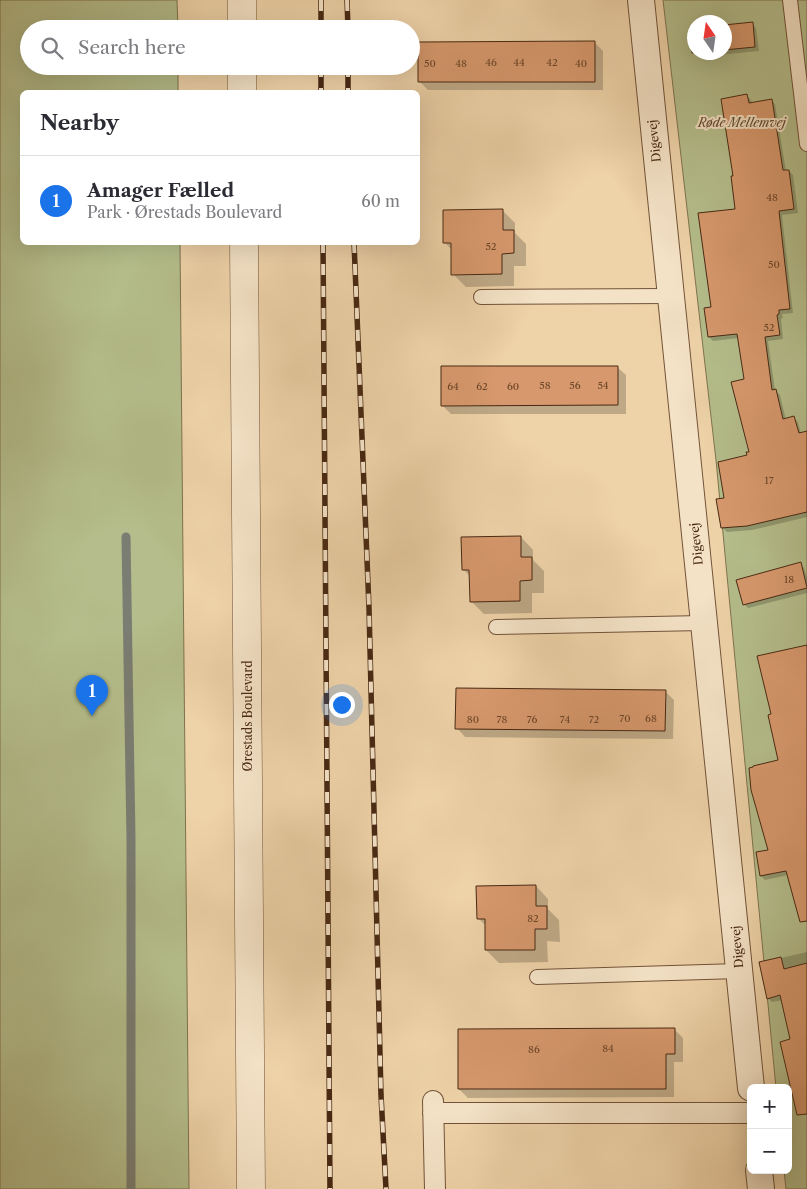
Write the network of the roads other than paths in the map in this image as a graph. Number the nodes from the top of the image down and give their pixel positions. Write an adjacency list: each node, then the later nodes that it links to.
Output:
1 (242, 0): 4 (street)
2 (641, 0): 10 (street, Digevej)
3 (790, 0): 6 (lane)
4 (242, 20)
5 (242, 75): 7 (street)
6 (804, 84): 8 (lane)
7 (242, 90)
8 (807, 144)
9 (244, 245): 19 (street, Ørestads Boulevard)
10 (670, 296): 11 (lane); 12 (street, Digevej)
11 (481, 297)
12 (704, 623): 13 (lane); 14 (street, Digevej)
13 (496, 627)
14 (739, 971): 15 (lane); 16 (street, Digevej)
15 (537, 977)
16 (751, 1084)
17 (747, 1113): 20 (street)
18 (759, 1174): 21 (street)
19 (251, 1189)
20 (435, 1189)
21 (761, 1189)

